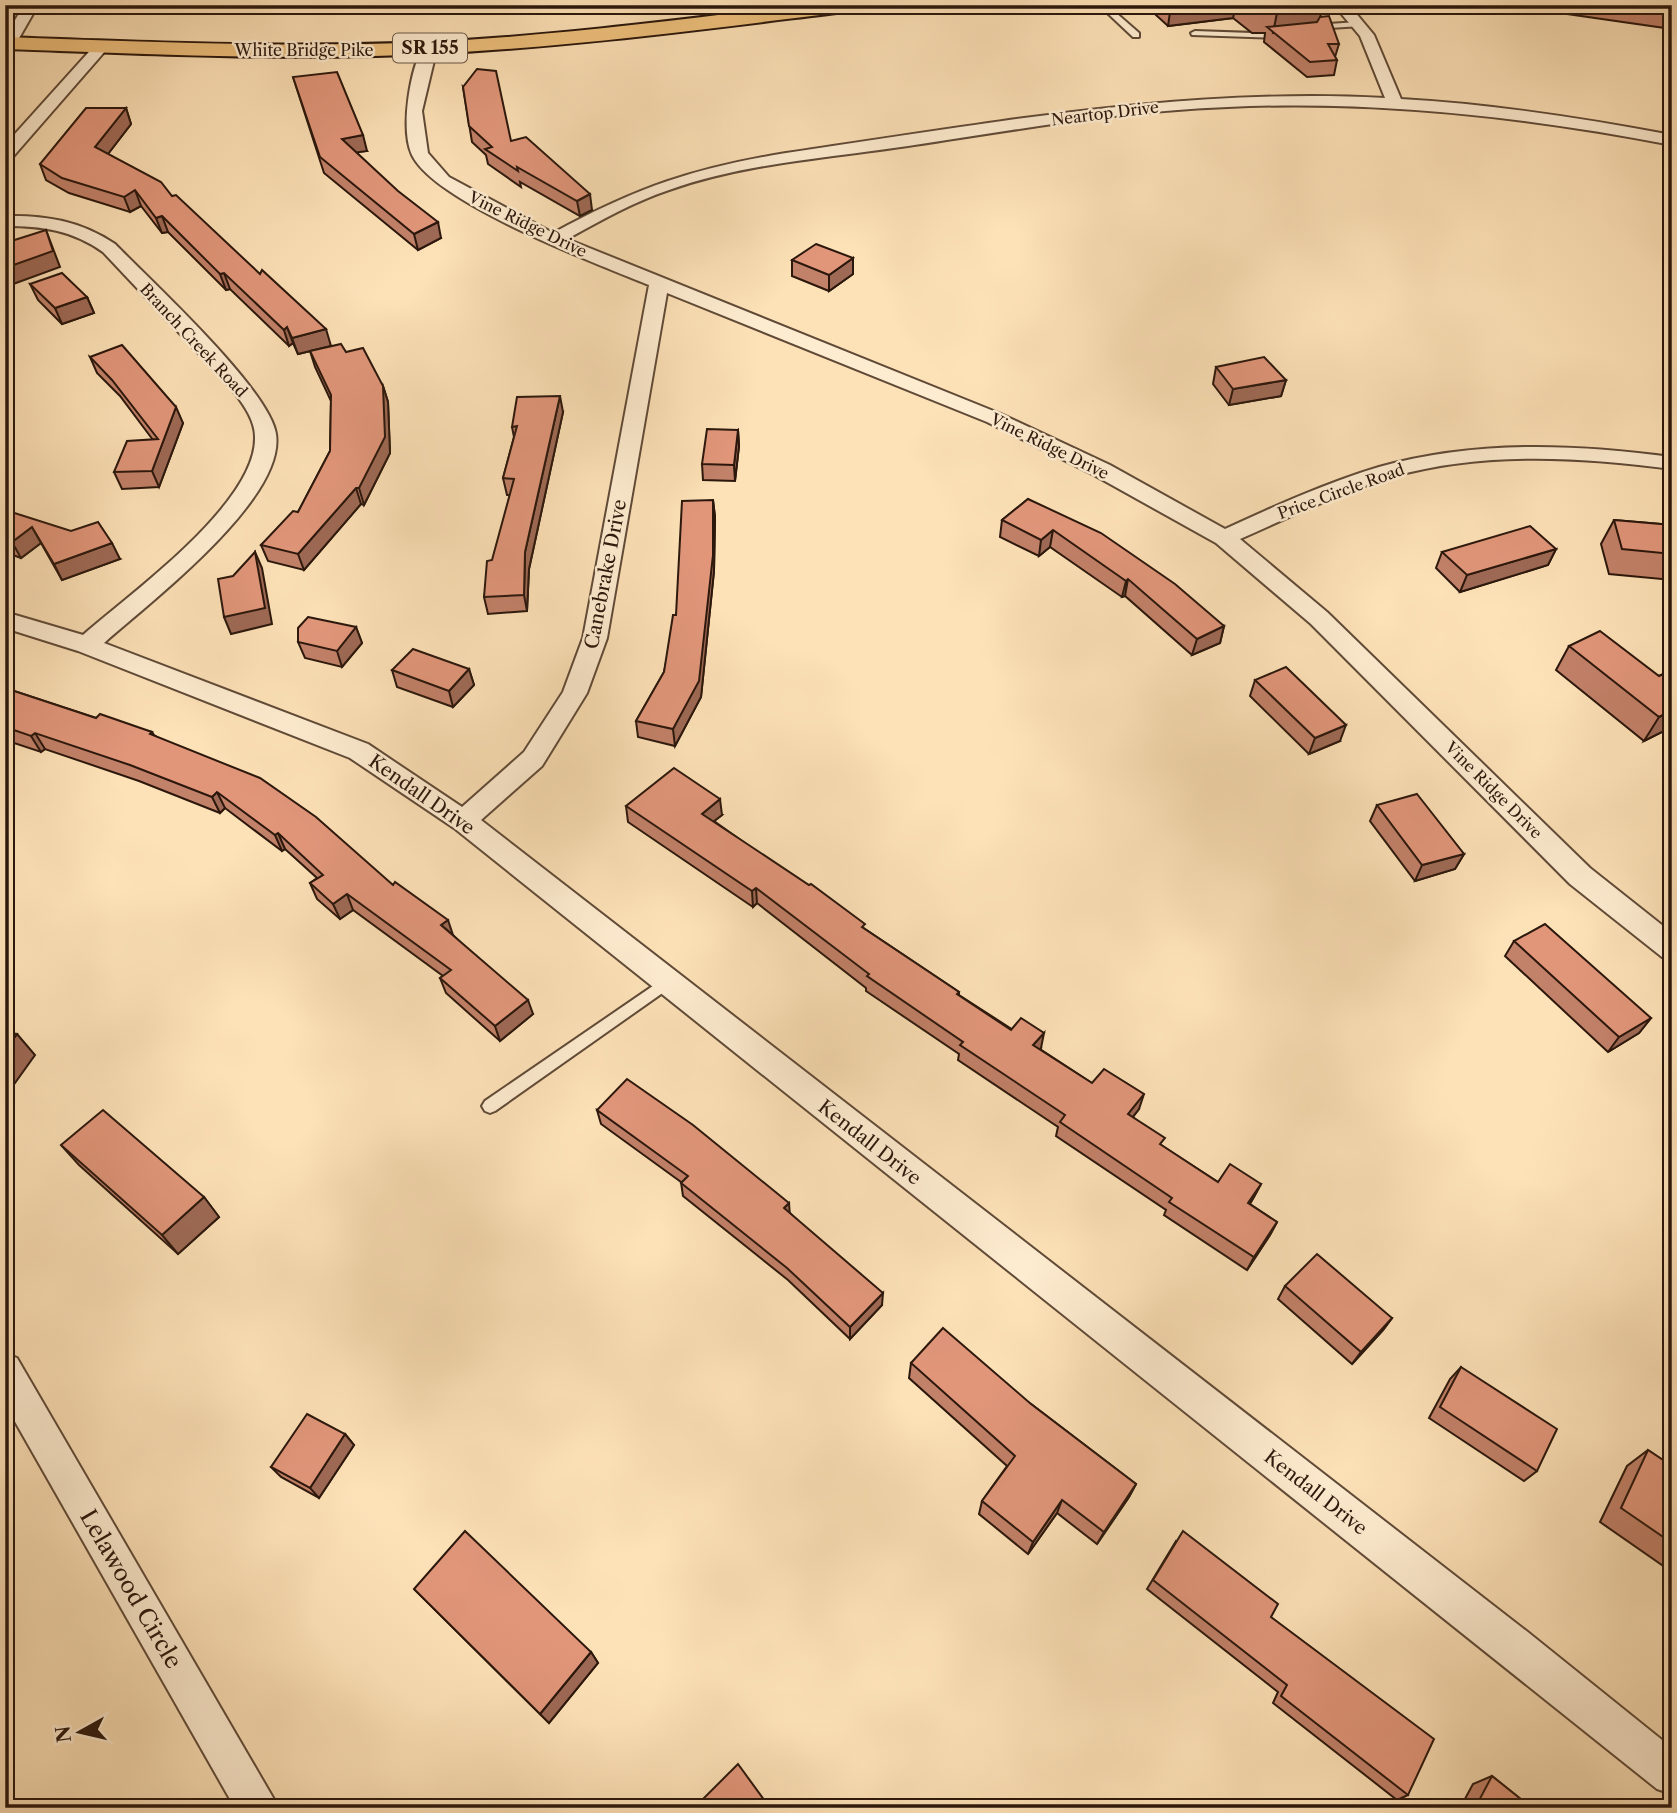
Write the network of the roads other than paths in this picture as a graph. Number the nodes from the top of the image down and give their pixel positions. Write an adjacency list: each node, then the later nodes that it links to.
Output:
1 (31, 5): 10 (street)
2 (853, 5): 12 (main road, White Bridge Pike / SR 155)
3 (1102, 5): 9 (lane)
4 (1341, 5): 5 (street)
5 (1358, 24): 6 (lane); 13 (street)
6 (1310, 32)
7 (1195, 33): 8 (lane)
8 (1297, 34)
9 (1136, 35)
10 (7, 43): 11 (main road, White Bridge Pike / SR 155)
11 (101, 47): 12 (main road, White Bridge Pike / SR 155); 15 (street)
12 (429, 48): 17 (street, Vine Ridge Drive)
13 (1395, 104): 14 (street, Neartop Drive); 17 (street, Neartop Drive)
14 (1672, 140)
15 (5, 155)
16 (5, 220): 22 (street, Branch Creek Road)
17 (553, 240): 18 (street, Vine Ridge Drive)
18 (659, 283): 20 (street, Vine Ridge Drive); 23 (street, Canebrake Drive)
19 (1672, 463): 20 (street, Price Circle Road)
20 (1224, 538): 24 (street, Vine Ridge Drive)
21 (5, 620): 22 (street, Kendall Drive)
22 (87, 645): 23 (street, Kendall Drive)
23 (463, 821): 25 (street, Kendall Drive)
24 (1672, 949)
25 (666, 983): 26 (lane); 28 (street, Kendall Drive)
26 (490, 1106)
27 (5, 1370): 29 (street, Lelawood Circle)
28 (1672, 1774)
29 (258, 1808)

